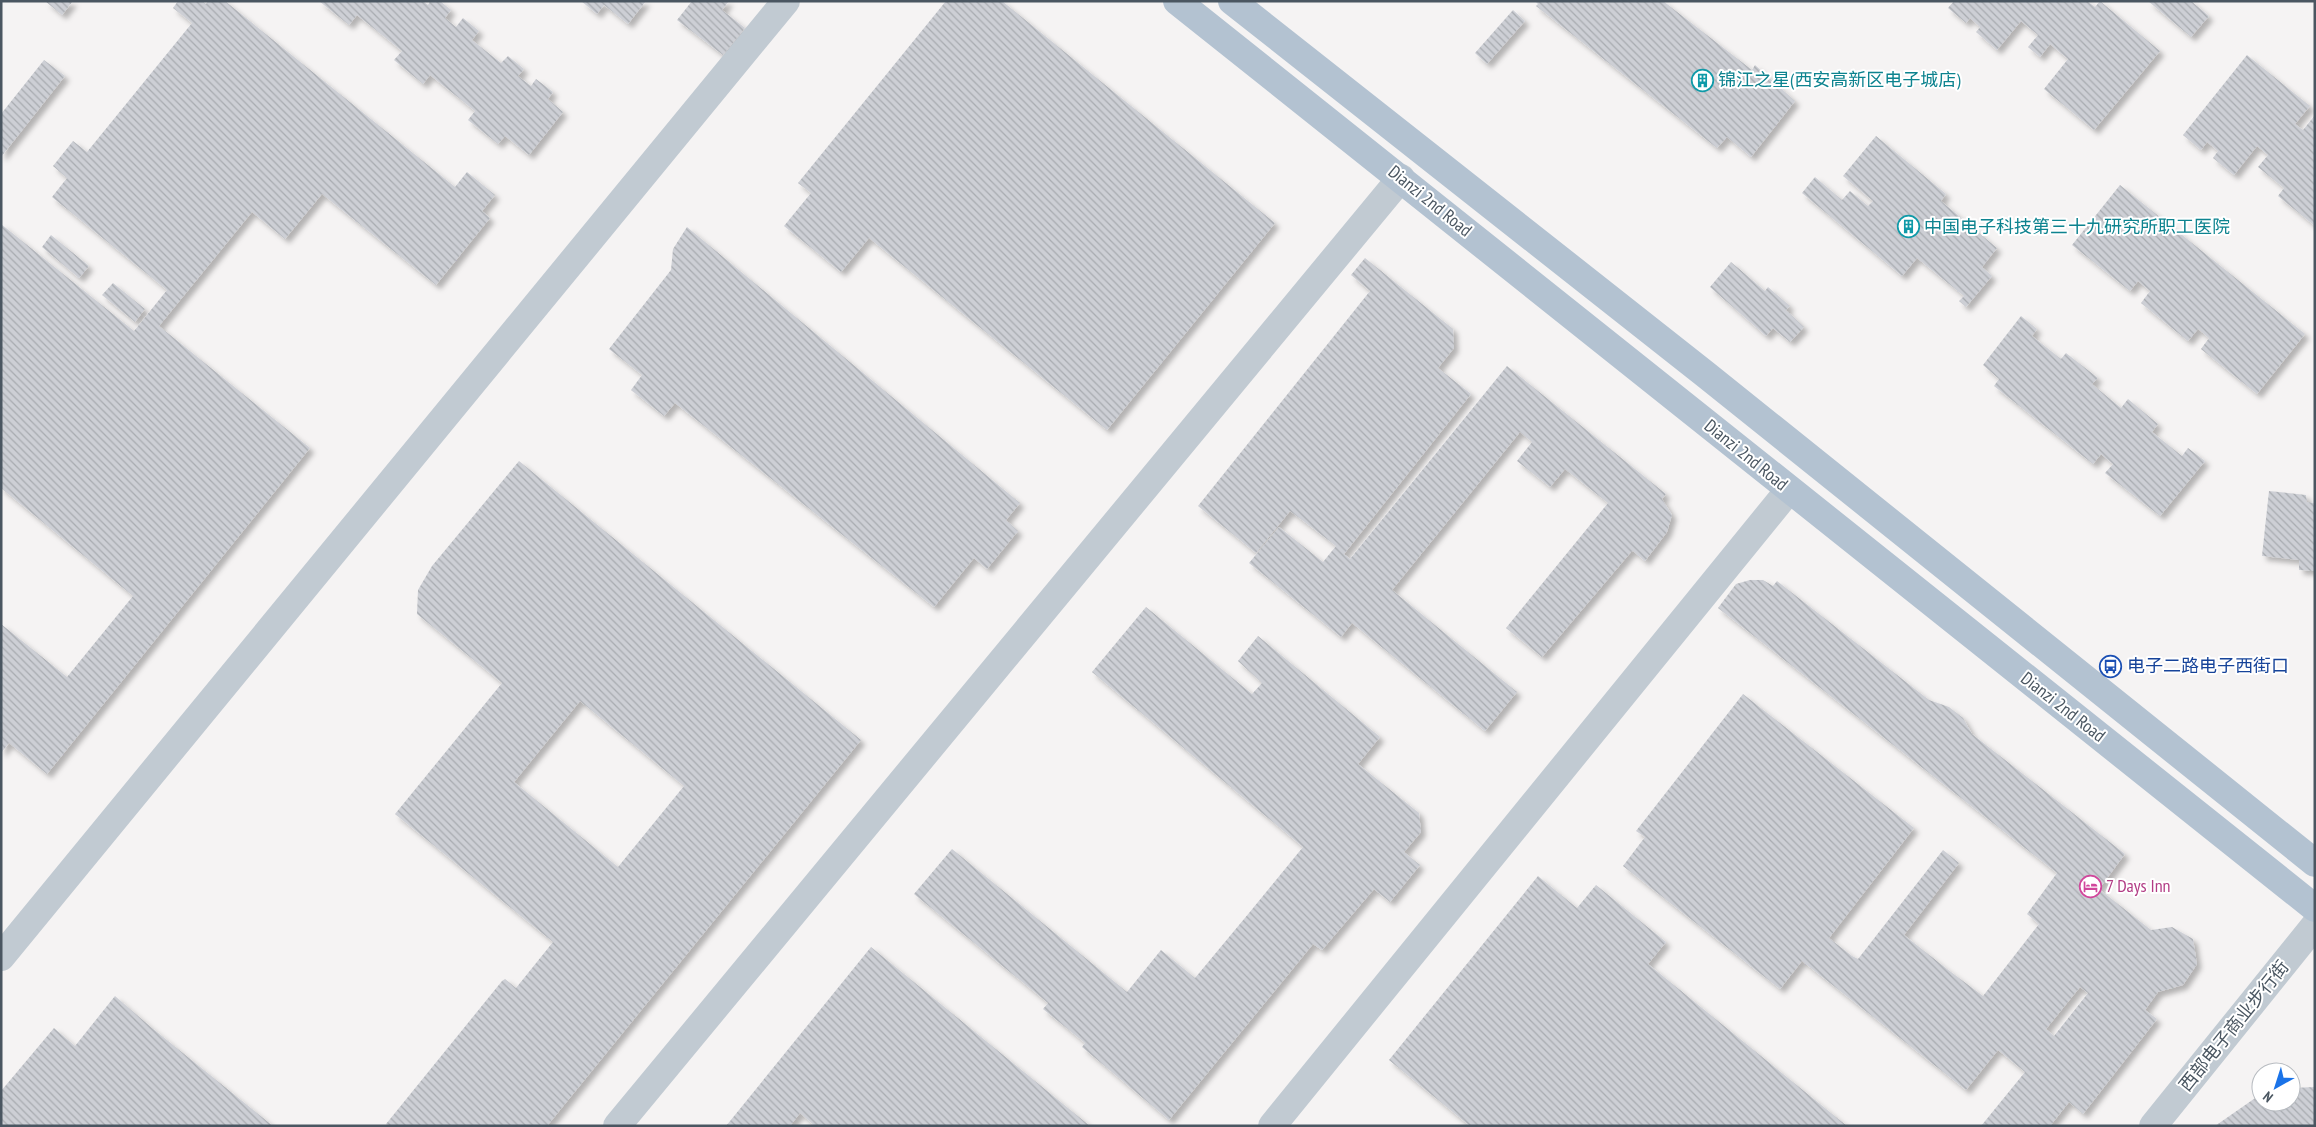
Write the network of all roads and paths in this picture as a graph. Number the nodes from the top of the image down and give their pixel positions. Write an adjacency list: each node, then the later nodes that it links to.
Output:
1 (786, 1): 9 (street)
2 (1177, 1): 4 (main road, Dianzi 2nd Road)
3 (1232, 1): 6 (main road, Dianzi 2nd Road)
4 (1401, 178): 5 (main road, Dianzi 2nd Road); 10 (street)
5 (1789, 490): 7 (main road, Dianzi 2nd Road); 11 (street)
6 (2315, 863)
7 (2315, 908)
8 (2315, 925): 12 (street, 西部电子商业步行街)
9 (1, 957)
10 (617, 1126)
11 (1272, 1126)
12 (2153, 1126)

